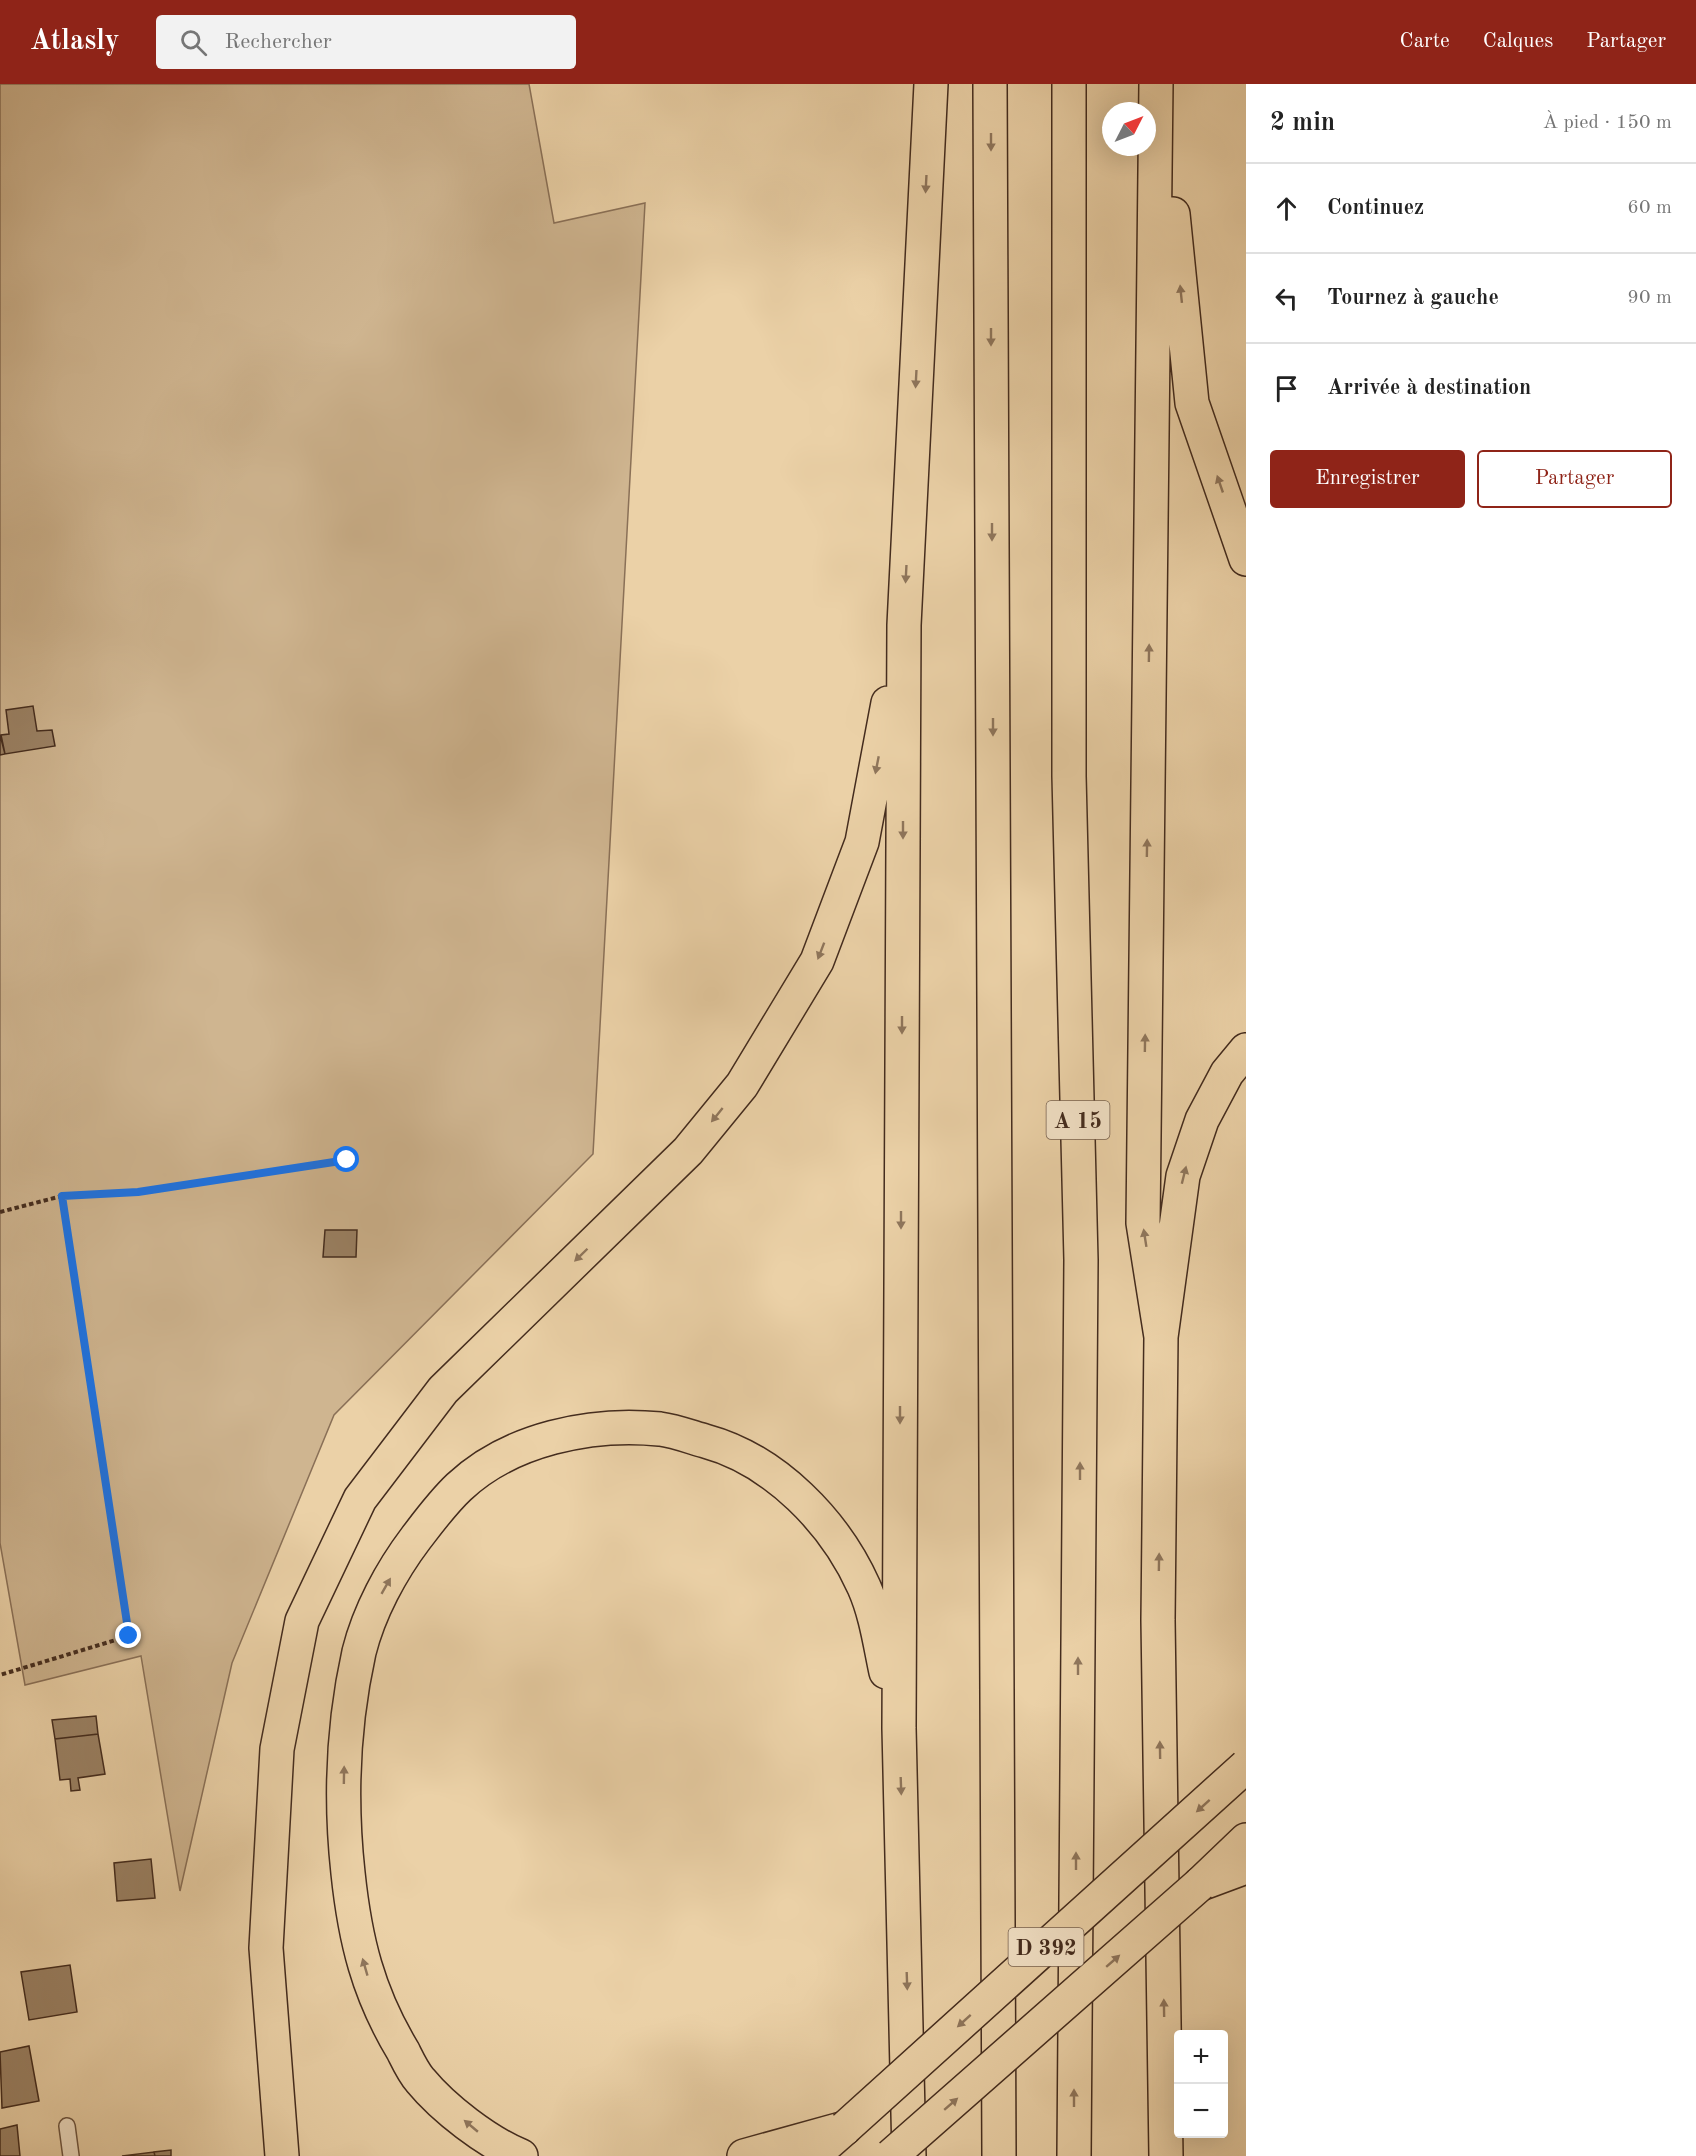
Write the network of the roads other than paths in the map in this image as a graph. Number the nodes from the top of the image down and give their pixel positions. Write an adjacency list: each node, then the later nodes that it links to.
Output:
1 (932, 84): 6 (main road, one-way to 6)
2 (990, 84): 24 (main road, one-way to 24)
3 (1069, 84): 25 (main road, A 15, one-way to 3)
4 (1158, 84): 5 (main road, one-way to 4); 8 (main road, one-way to 4)
5 (1246, 559)
6 (904, 625): 9 (main road, one-way to 9); 18 (main road, one-way to 18)
7 (1246, 1050): 8 (main road, one-way to 7)
8 (1161, 1337): 16 (main road, one-way to 8)
9 (899, 1728): 19 (main road, one-way to 9); 23 (main road, one-way to 23)
10 (1246, 1766): 15 (main road, D 392, one-way to 15, bridge)
11 (1246, 1840): 13 (main road, D 392)
12 (1246, 1867): 13 (main road)
13 (1200, 1884): 22 (main road, D 392, one-way to 13, bridge)
14 (67, 2126): 17 (lane)
15 (845, 2128): 20 (main road); 21 (main road, D 392)
16 (1166, 2154)
17 (71, 2156)
18 (282, 2156)
19 (521, 2156)
20 (744, 2156)
21 (813, 2156)
22 (891, 2156)
23 (909, 2156)
24 (999, 2156)
25 (1074, 2156)

